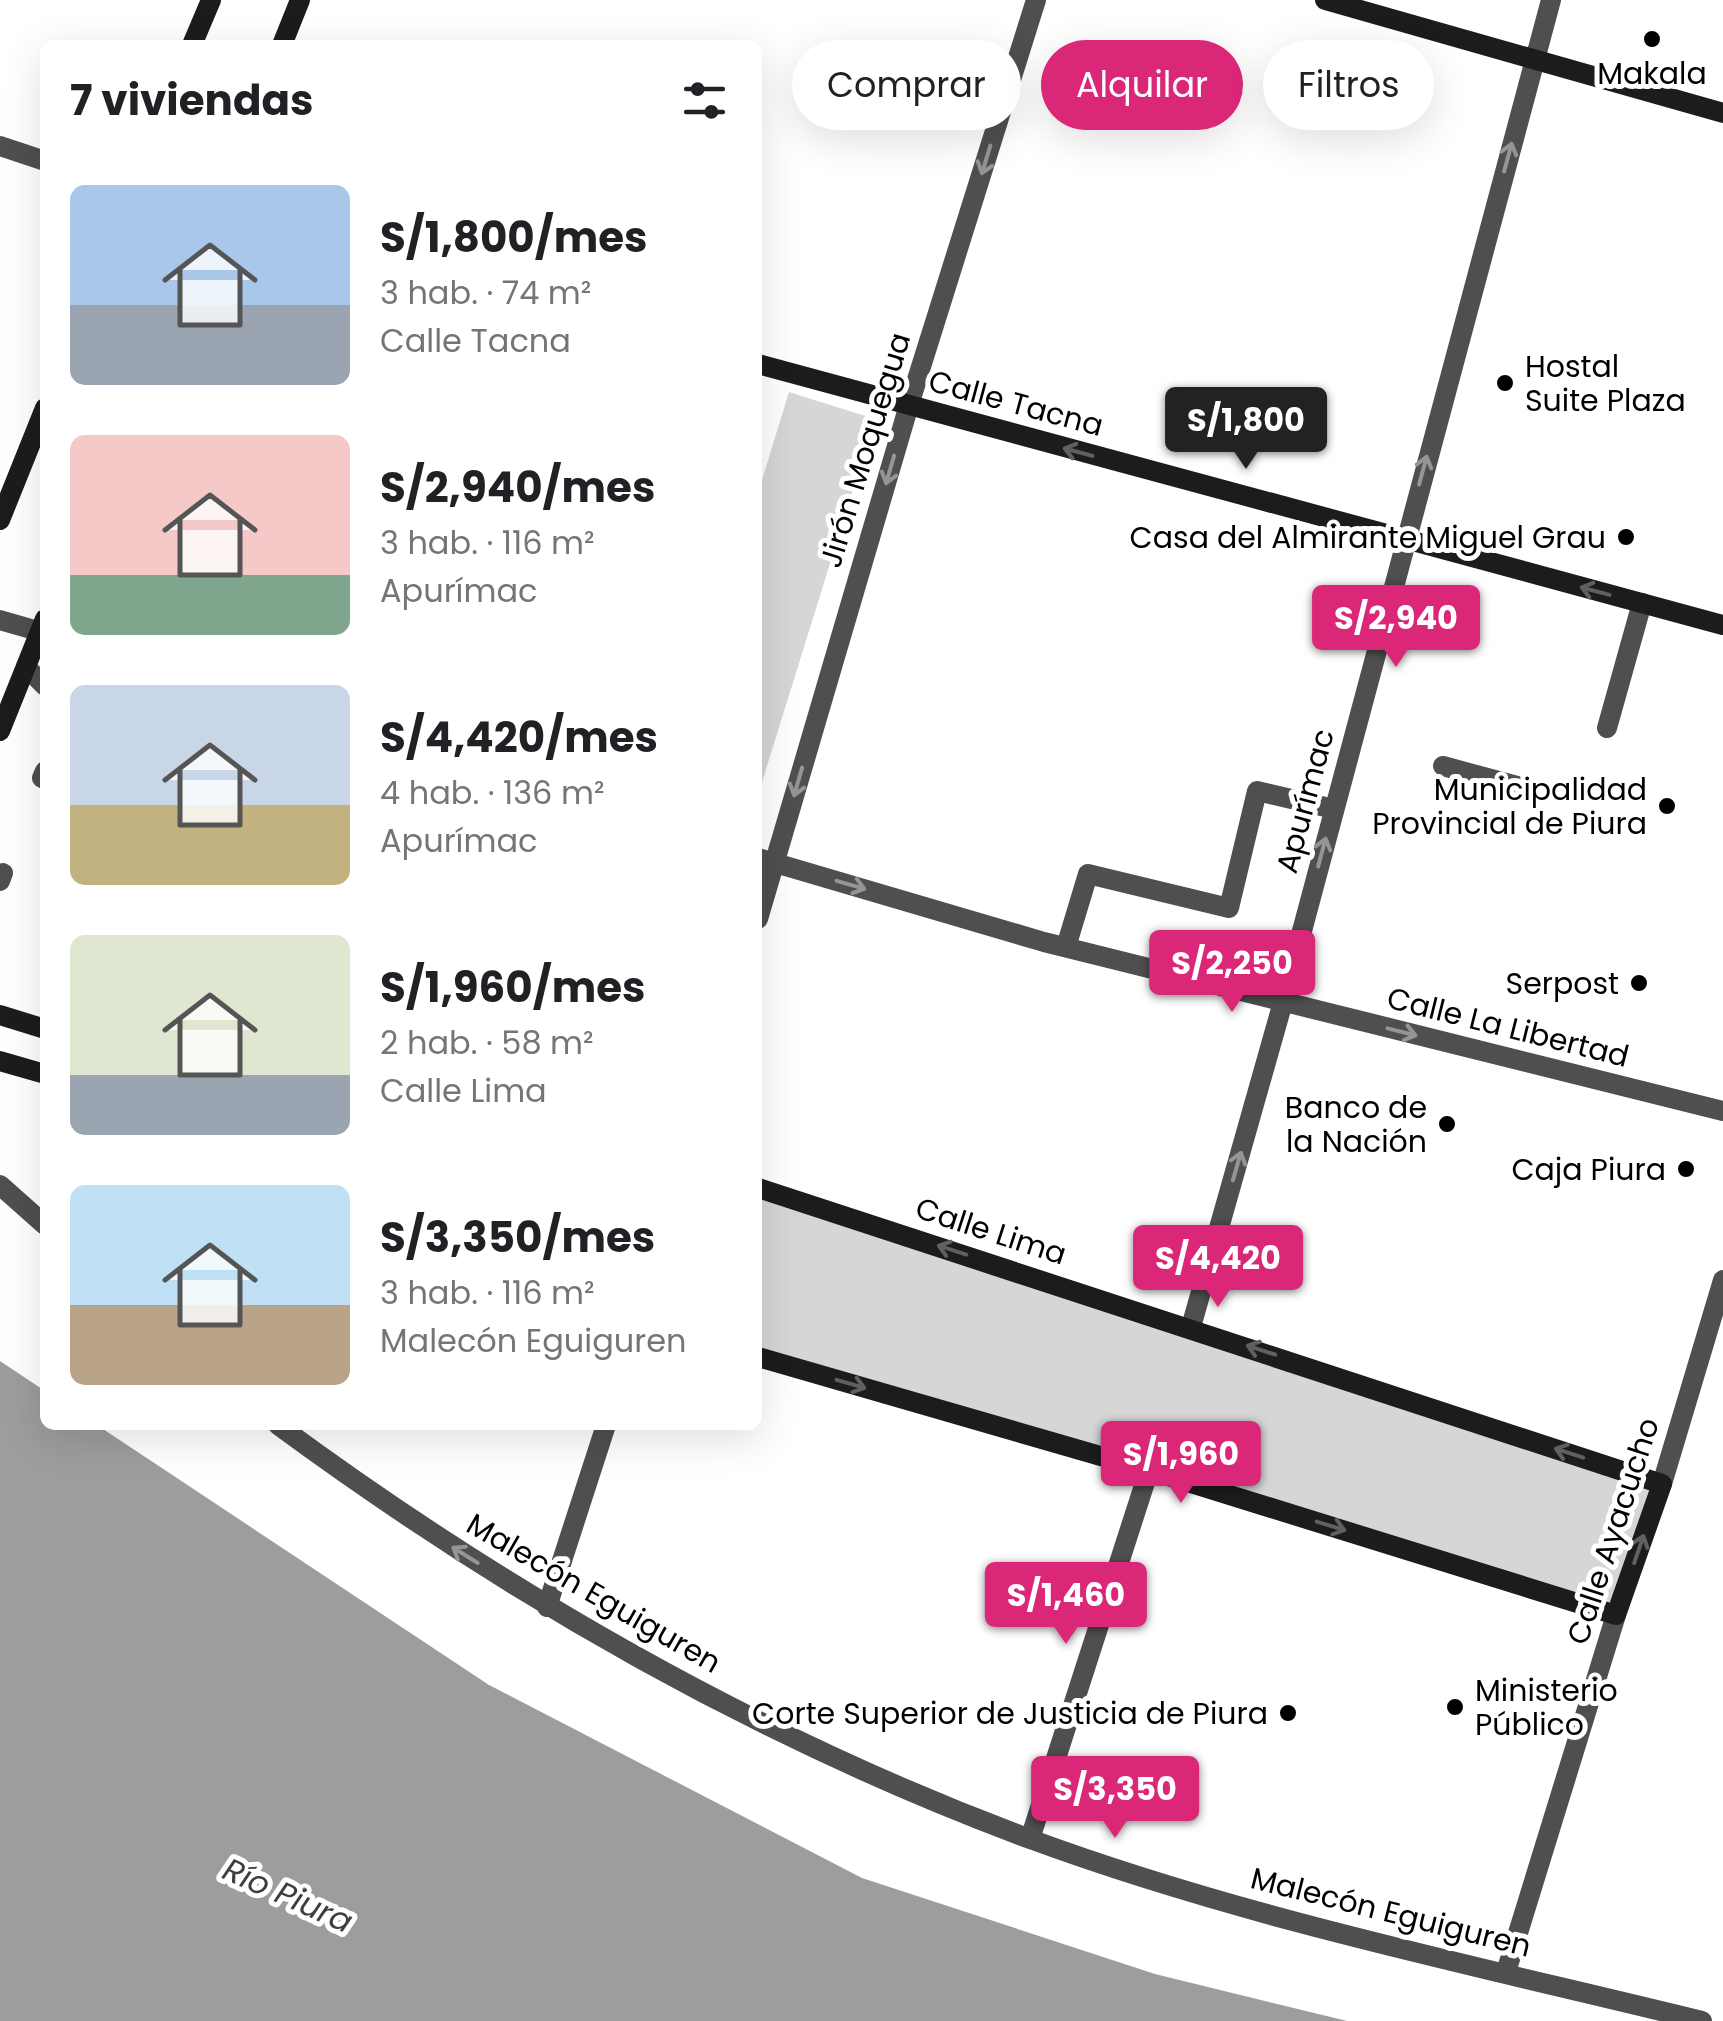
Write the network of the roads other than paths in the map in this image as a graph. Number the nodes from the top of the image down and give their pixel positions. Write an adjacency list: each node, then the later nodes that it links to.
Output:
1 (210, 0): 6 (street)
2 (300, 0): 7 (street)
3 (1036, 0): 13 (street, Jirón Moquegua, one-way to 13)
4 (1326, 0): 8 (street)
5 (1551, 0): 8 (street, Apurímac)
6 (194, 40)
7 (284, 40)
8 (1534, 61): 9 (street); 16 (street, Apurímac, one-way to 8)
9 (1723, 114)
10 (0, 146): 11 (street)
11 (40, 159)
12 (762, 365): 13 (street, Calle Tacna)
13 (909, 405): 16 (street, Calle Tacna, one-way to 13); 29 (street, Jirón Moquegua, one-way to 29)
14 (40, 420): 15 (street)
15 (0, 520)
16 (1403, 542): 17 (street, Calle Tacna, one-way to 16); 28 (street, Apurímac)
17 (1642, 604): 19 (street, Calle Tacna); 24 (street)
18 (0, 620): 20 (street)
19 (1723, 624)
20 (40, 627)
21 (40, 634): 22 (street)
22 (26, 667): 23 (street); 25 (street)
23 (40, 681)
24 (1606, 728)
25 (0, 731)
26 (1443, 766): 27 (street)
27 (1517, 786)
28 (1334, 809): 31 (street); 32 (street, Apurímac, one-way to 28)
29 (766, 860): 30 (street, Jirón Moquegua); 31 (street, Calle La Libertad, one-way to 31)
30 (762, 889)
31 (1066, 947): 32 (street, Calle La Libertad)
32 (1283, 1002): 37 (street, Calle La Libertad, one-way to 37); 42 (street, Apurímac, one-way to 32)
33 (0, 1015): 34 (street)
34 (40, 1027)
35 (0, 1061): 36 (street)
36 (40, 1073)
37 (1723, 1111)
38 (0, 1184): 40 (street)
39 (762, 1189): 42 (street, Calle Lima, one-way to 39)
40 (40, 1220)
41 (1723, 1280): 47 (street, Calle Ayacucho)
42 (1191, 1327): 47 (street, Calle Lima, one-way to 42)
43 (762, 1358): 46 (street, one-way to 46)
44 (285, 1430): 48 (street, Malecón Eguiguren, one-way to 44)
45 (604, 1430): 48 (street)
46 (1149, 1470): 49 (street, one-way to 49); 50 (street)
47 (1662, 1484): 49 (street, Calle Ayacucho, one-way to 47)
48 (548, 1607): 50 (street, Malecón Eguiguren)
49 (1616, 1615): 51 (street, Calle Ayacucho)
50 (1030, 1839): 51 (street, Malecón Eguiguren)
51 (1506, 1972): 52 (street, Malecón Eguiguren)
52 (1702, 2021)

